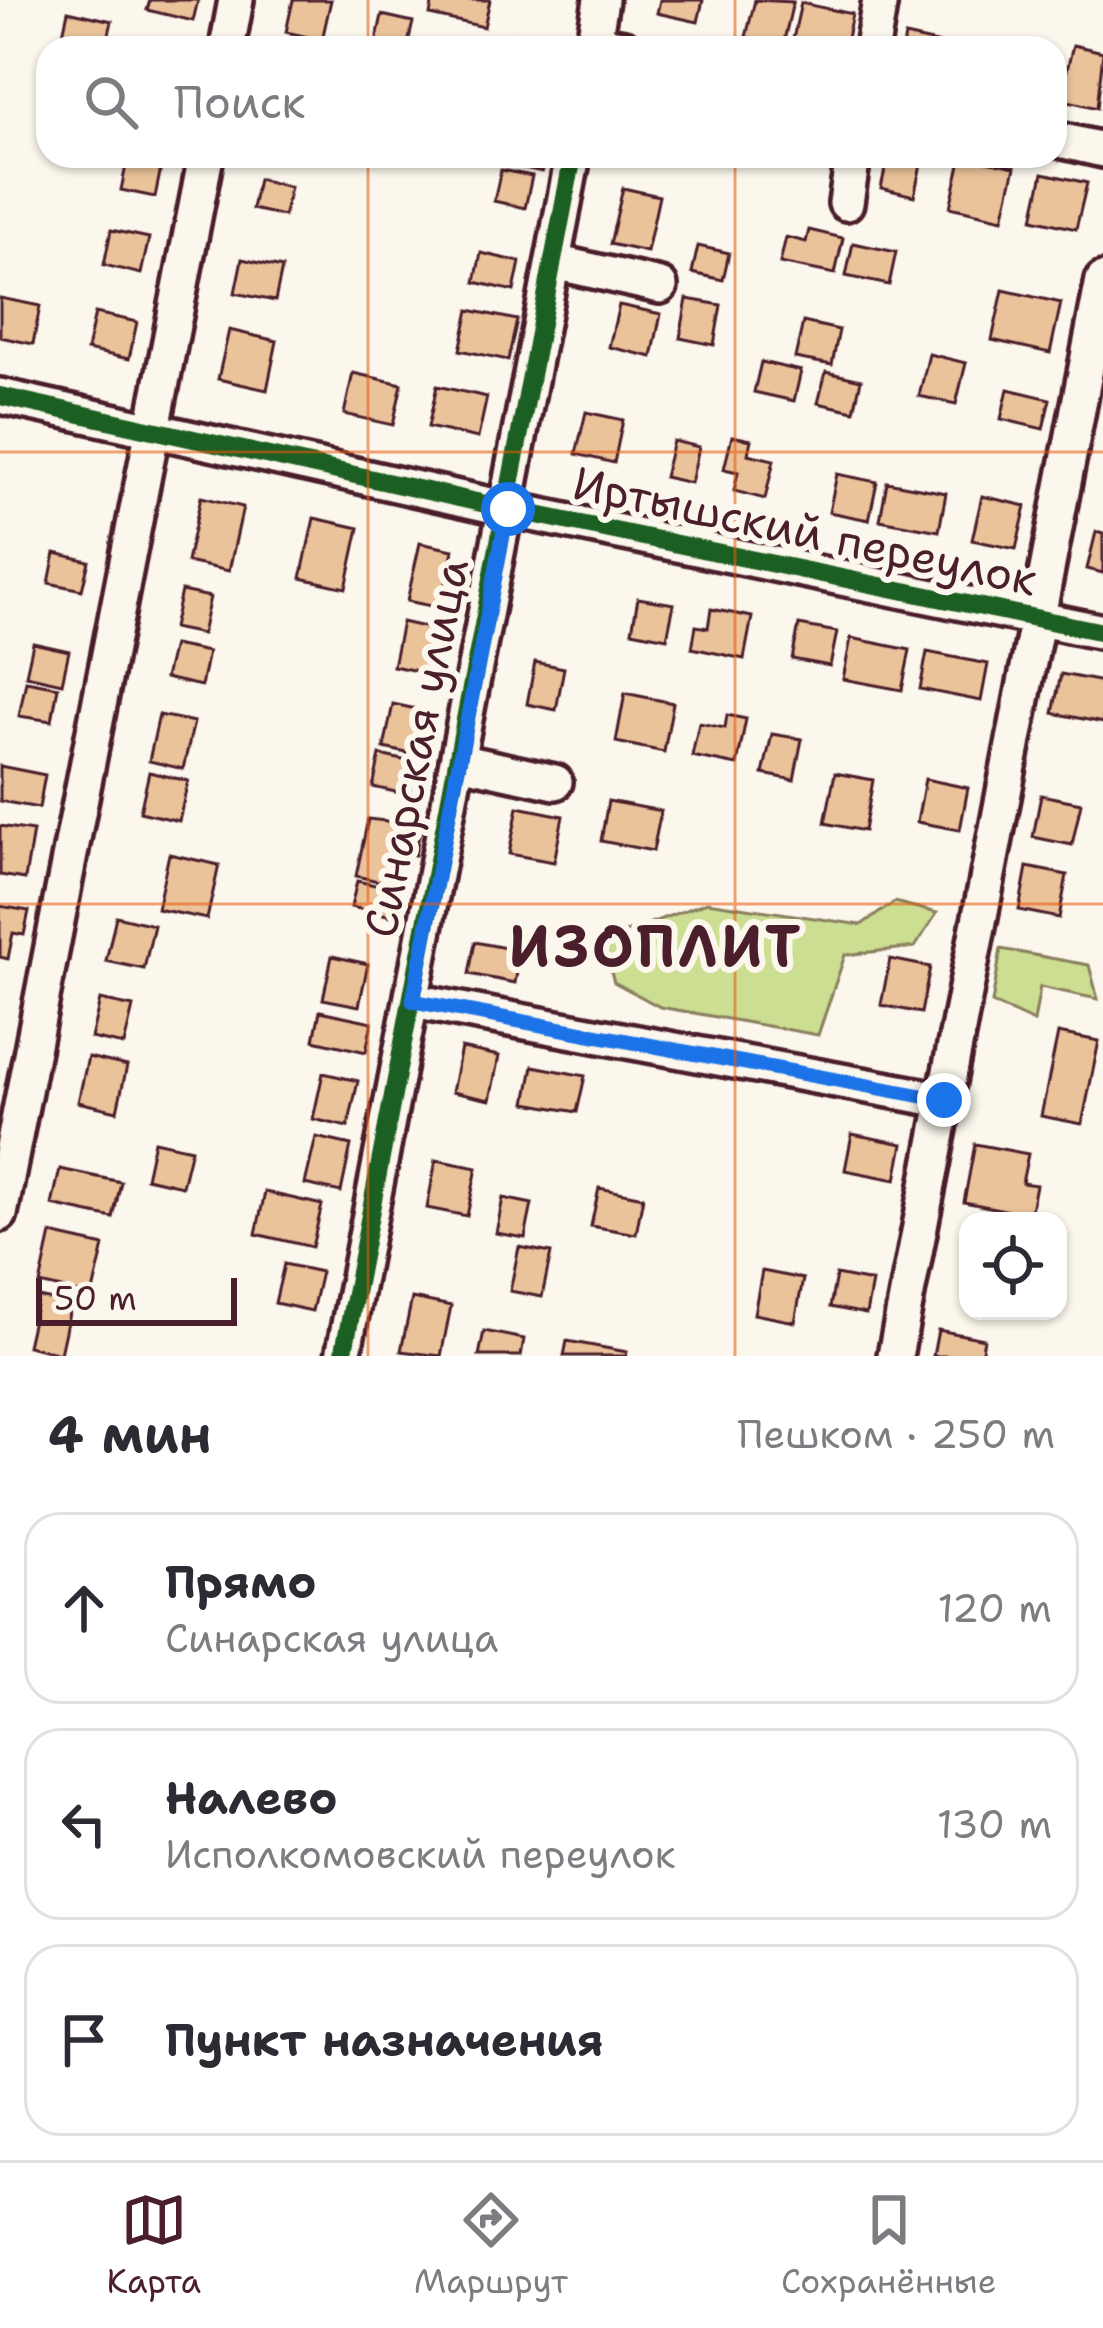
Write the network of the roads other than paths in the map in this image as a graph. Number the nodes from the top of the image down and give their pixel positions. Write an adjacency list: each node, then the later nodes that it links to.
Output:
1 (236, 0): 4 (street)
2 (601, 0): 5 (street)
3 (880, 0): 6 (street)
4 (229, 36)
5 (603, 36)
6 (874, 36)
7 (1067, 142): 8 (street)
8 (1103, 150)
9 (204, 168): 17 (street)
10 (571, 168): 13 (street, Синарская улица)
11 (852, 168): 12 (street)
12 (845, 203)
13 (554, 262): 15 (street); 18 (street, Синарская улица)
14 (1103, 280): 19 (street)
15 (661, 286)
16 (0, 396): 17 (street, Иртышский переулок)
17 (155, 428): 18 (street, Иртышский переулок); 25 (street)
18 (508, 509): 19 (street, Иртышский переулок); 21 (street, Синарская улица)
19 (1034, 619): 20 (street, Иртышский переулок); 24 (street)
20 (1103, 632)
21 (459, 760): 22 (street); 23 (street, Синарская улица)
22 (555, 782)
23 (413, 1001): 24 (street); 26 (street, Синарская улица)
24 (944, 1100): 27 (street)
25 (0, 1214)
26 (343, 1356)
27 (895, 1356)

